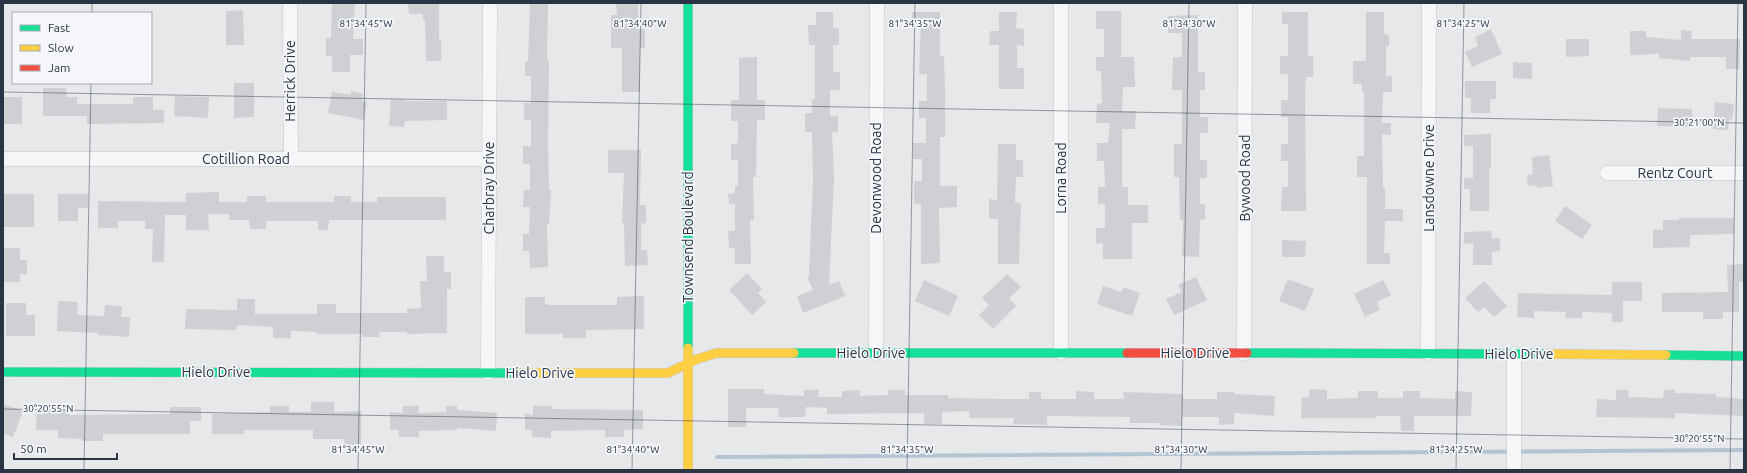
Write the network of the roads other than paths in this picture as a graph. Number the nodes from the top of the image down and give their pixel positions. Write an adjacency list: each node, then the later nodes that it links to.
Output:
1 (290, 3): 9 (street, Herrick Drive)
2 (490, 3): 10 (street, Charbray Drive)
3 (688, 3): 19 (street, Townsend Boulevard)
4 (877, 3): 13 (street, Devonwood Road)
5 (1061, 3): 14 (street, Lorna Road)
6 (1245, 3): 16 (street, Bywood Road)
7 (1430, 3): 15 (street, Lansdowne Drive)
8 (3, 159): 9 (street, Cotillion Road)
9 (291, 159): 10 (street, Cotillion Road)
10 (489, 159): 21 (street, Charbray Drive)
11 (1607, 173): 12 (street, Rentz Court)
12 (1744, 173)
13 (876, 353): 14 (street, Hielo Drive); 19 (street, Hielo Drive)
14 (1061, 353): 16 (street, Hielo Drive)
15 (1428, 353): 16 (street, Hielo Drive); 17 (street, Hielo Drive)
16 (1244, 354)
17 (1514, 354): 18 (street, Hielo Drive); 23 (street)
18 (1744, 356)
19 (688, 361): 21 (street, Hielo Drive); 22 (street, Townsend Boulevard)
20 (3, 372): 21 (street, Hielo Drive)
21 (488, 373)
22 (688, 470)
23 (1514, 470)

